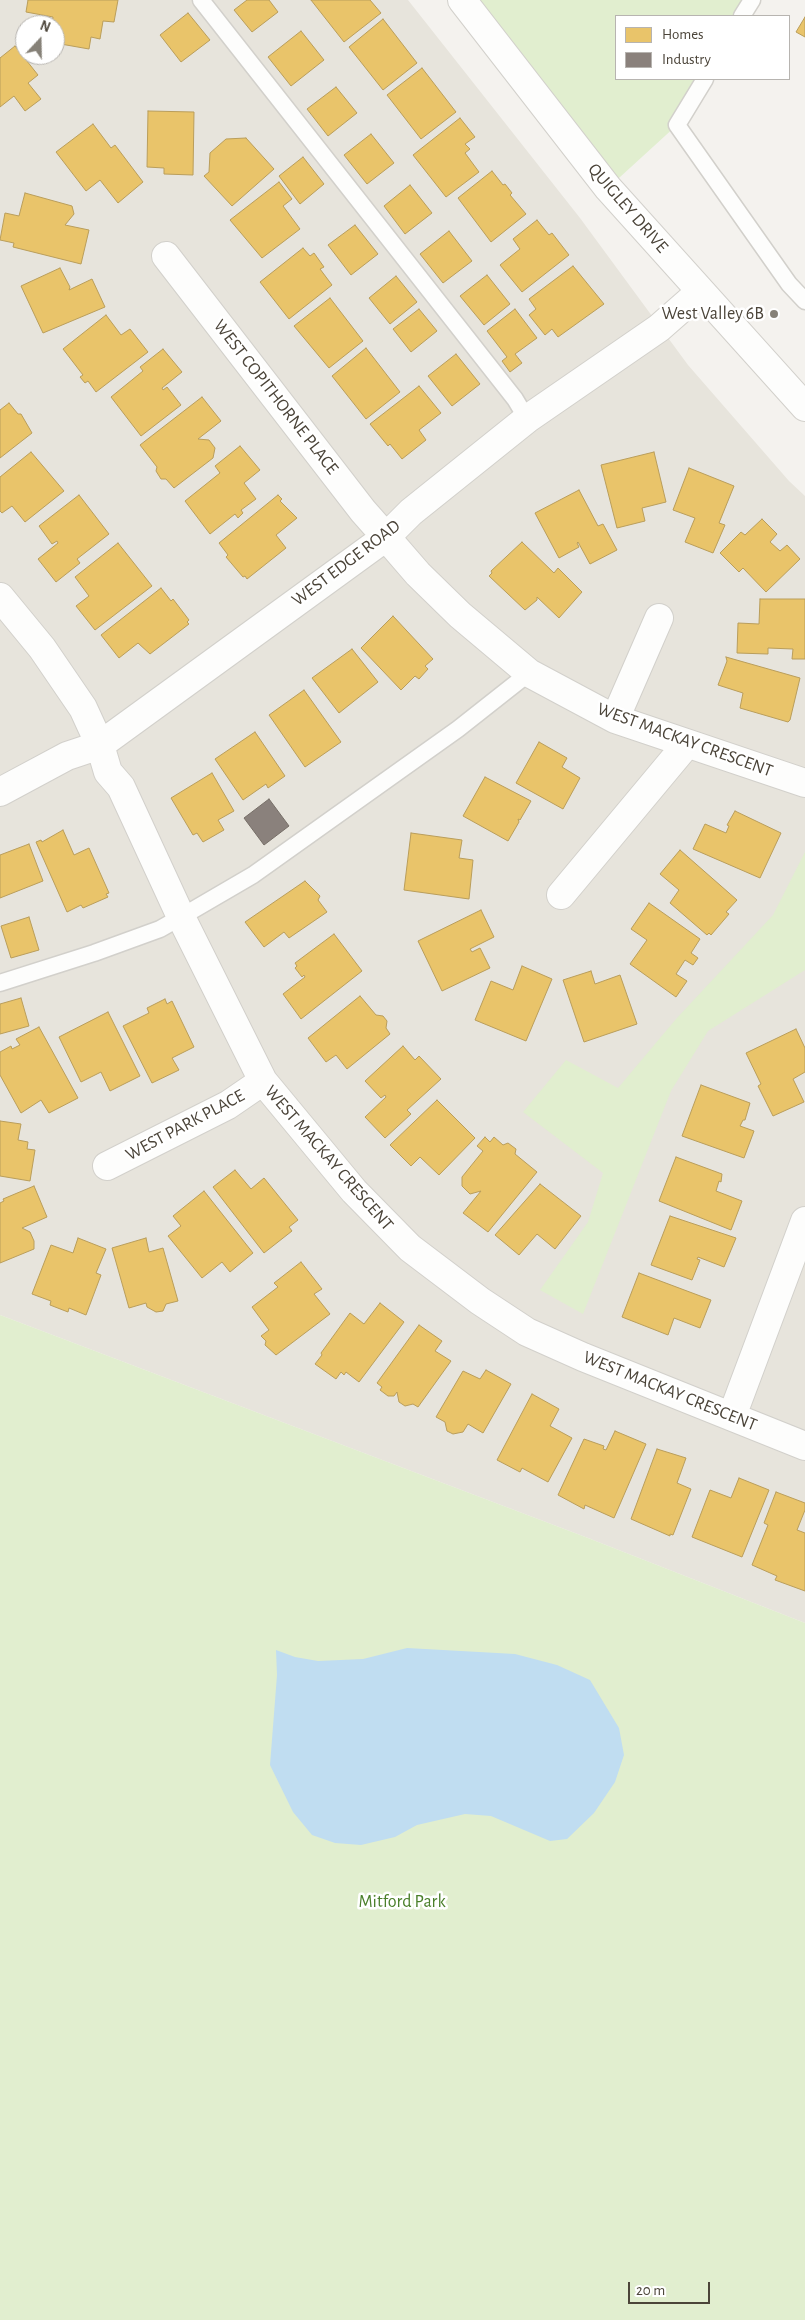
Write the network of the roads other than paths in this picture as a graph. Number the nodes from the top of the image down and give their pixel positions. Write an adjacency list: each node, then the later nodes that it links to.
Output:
1 (201, 0): 10 (lane)
2 (462, 0): 7 (street, QUIGLEY DRIVE)
3 (752, 0): 4 (lane)
4 (743, 15)
5 (704, 80): 8 (lane)
6 (166, 256): 11 (street, WEST COPITHORNE PLACE)
7 (700, 292): 9 (street, QUIGLEY DRIVE); 10 (street, WEST EDGE ROAD)
8 (805, 301)
9 (805, 407)
10 (527, 419): 11 (street, WEST EDGE ROAD)
11 (386, 537): 14 (street, WEST MACKAY CRESCENT); 16 (street, WEST EDGE ROAD)
12 (0, 597): 16 (street, WEST MACKAY CRESCENT)
13 (659, 618): 15 (street)
14 (529, 673): 15 (street, WEST MACKAY CRESCENT); 21 (lane)
15 (615, 719): 17 (street, WEST MACKAY CRESCENT)
16 (100, 745): 19 (street, WEST EDGE ROAD); 21 (street, WEST MACKAY CRESCENT)
17 (686, 745): 18 (street, WEST MACKAY CRESCENT); 20 (street)
18 (805, 784)
19 (0, 792)
20 (561, 895)
21 (181, 917): 22 (lane); 23 (street, WEST MACKAY CRESCENT)
22 (0, 983)
23 (263, 1082): 24 (street, WEST PARK PLACE); 26 (street, WEST MACKAY CRESCENT)
24 (107, 1166)
25 (805, 1221): 26 (street)
26 (732, 1416): 27 (street, WEST MACKAY CRESCENT)
27 (805, 1446)

